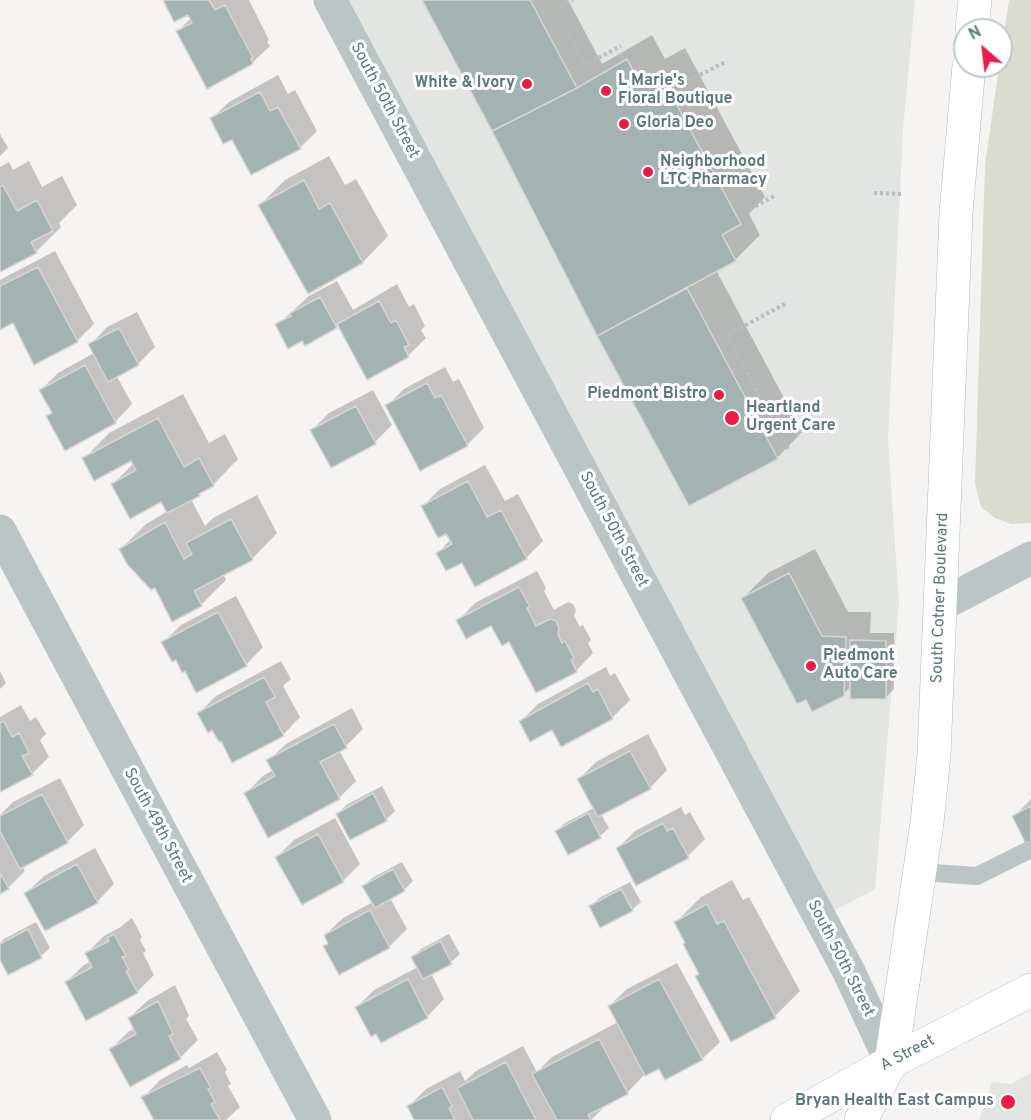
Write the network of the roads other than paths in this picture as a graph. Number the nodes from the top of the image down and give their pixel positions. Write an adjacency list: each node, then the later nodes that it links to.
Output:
1 (330, 0): 11 (street, South 50th Street)
2 (975, 0): 3 (main road)
3 (973, 18)
4 (968, 78): 7 (main road, South Cotner Boulevard)
5 (0, 531): 12 (street, South 49th Street)
6 (1031, 558): 7 (street)
7 (941, 605): 9 (main road, South Cotner Boulevard)
8 (1029, 850): 9 (lane)
9 (920, 872): 11 (main road, South Cotner Boulevard)
10 (1031, 990): 11 (main road, A Street)
11 (891, 1062): 13 (main road, A Street); 14 (main road, South Cotner Boulevard)
12 (315, 1120)
13 (787, 1120)
14 (861, 1120)

